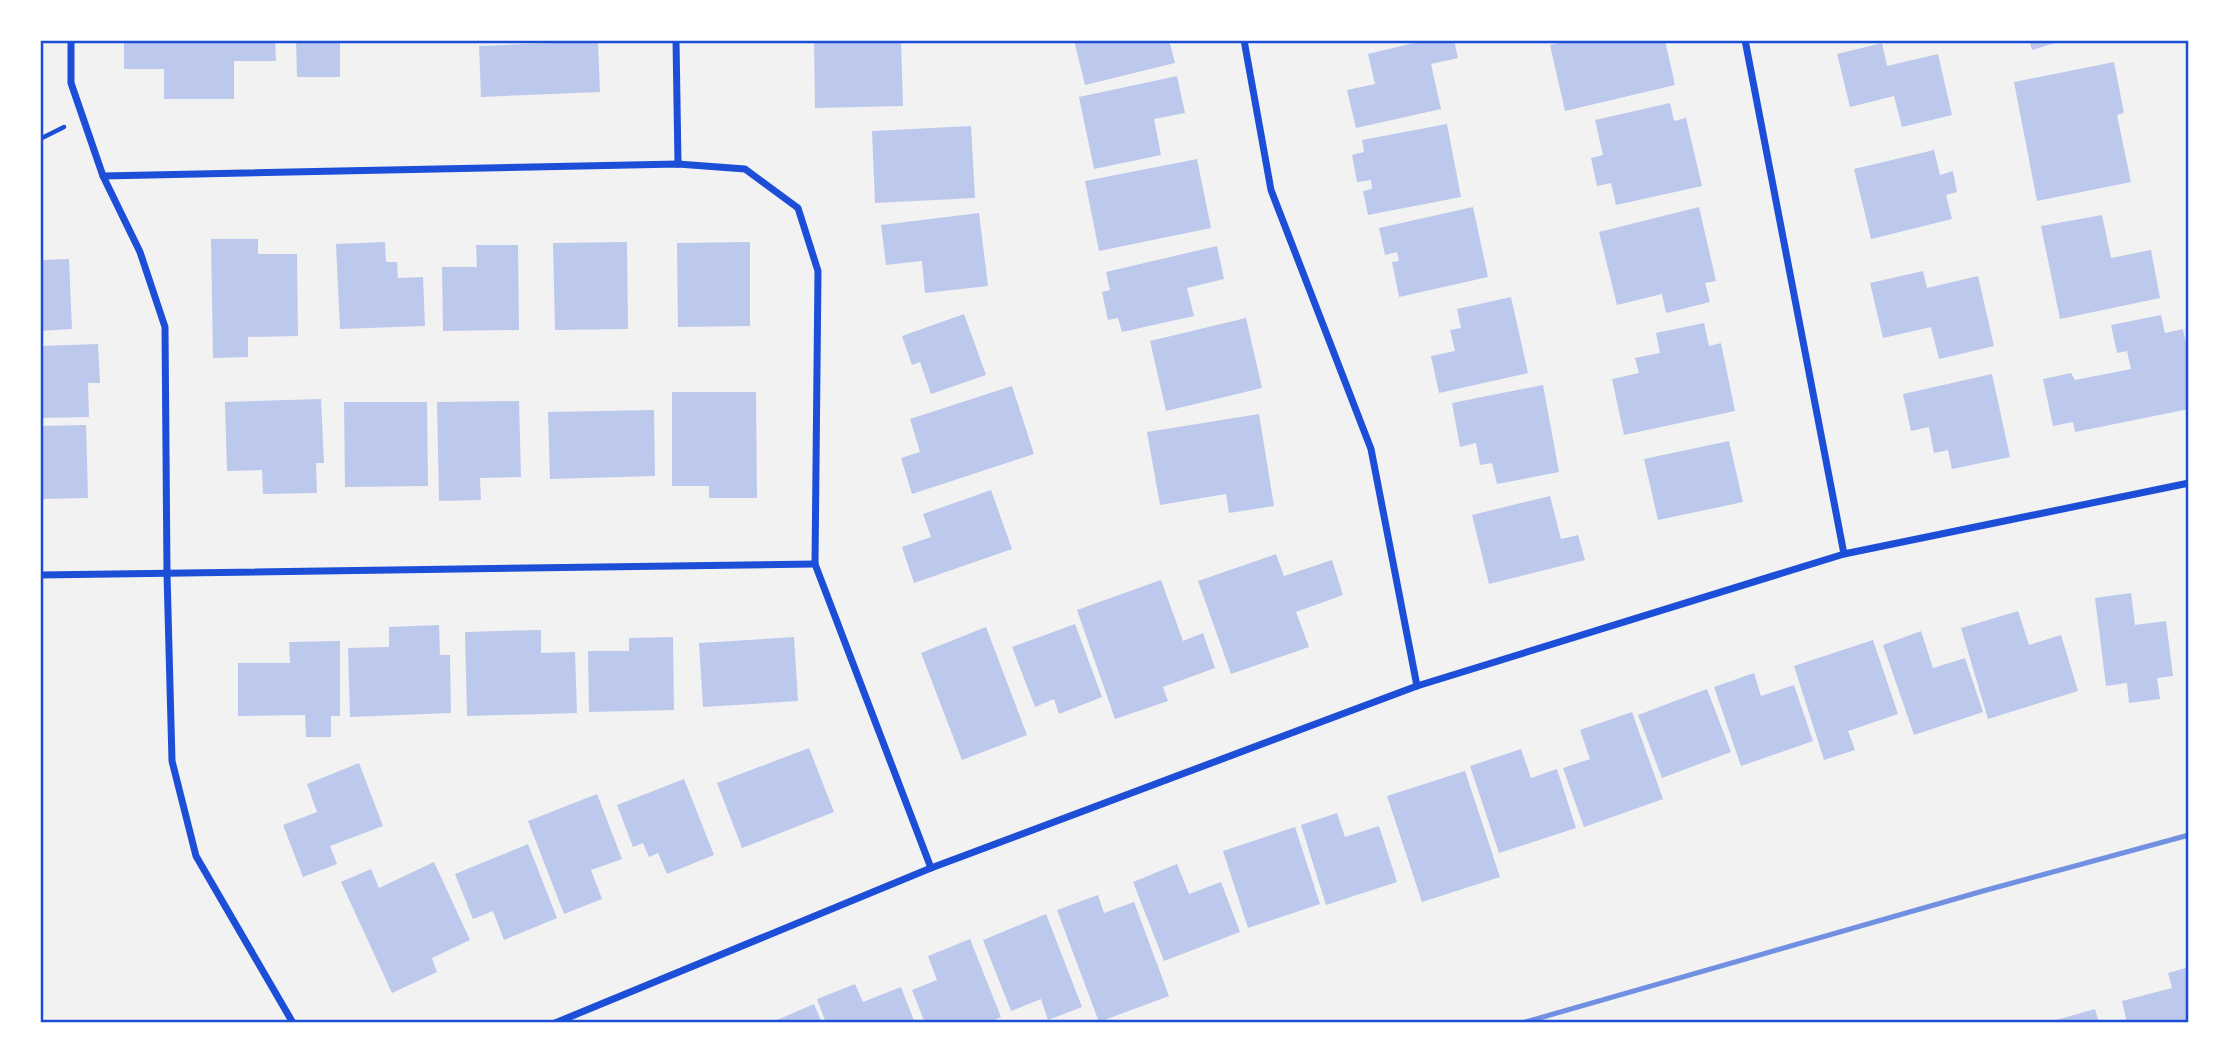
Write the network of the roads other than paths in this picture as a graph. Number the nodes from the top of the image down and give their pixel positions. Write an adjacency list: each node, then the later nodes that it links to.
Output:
1 (71, 40): 6 (street)
2 (676, 40): 5 (street)
3 (1244, 40): 12 (street)
4 (1745, 40): 8 (street)
5 (678, 164): 6 (street); 9 (street)
6 (103, 176): 10 (street)
7 (2189, 483): 8 (street)
8 (1844, 554): 12 (street)
9 (815, 564): 10 (street); 13 (street)
10 (167, 574): 11 (street); 14 (street)
11 (40, 575)
12 (1417, 685): 13 (street)
13 (931, 868): 15 (street)
14 (293, 1023)
15 (555, 1023)

